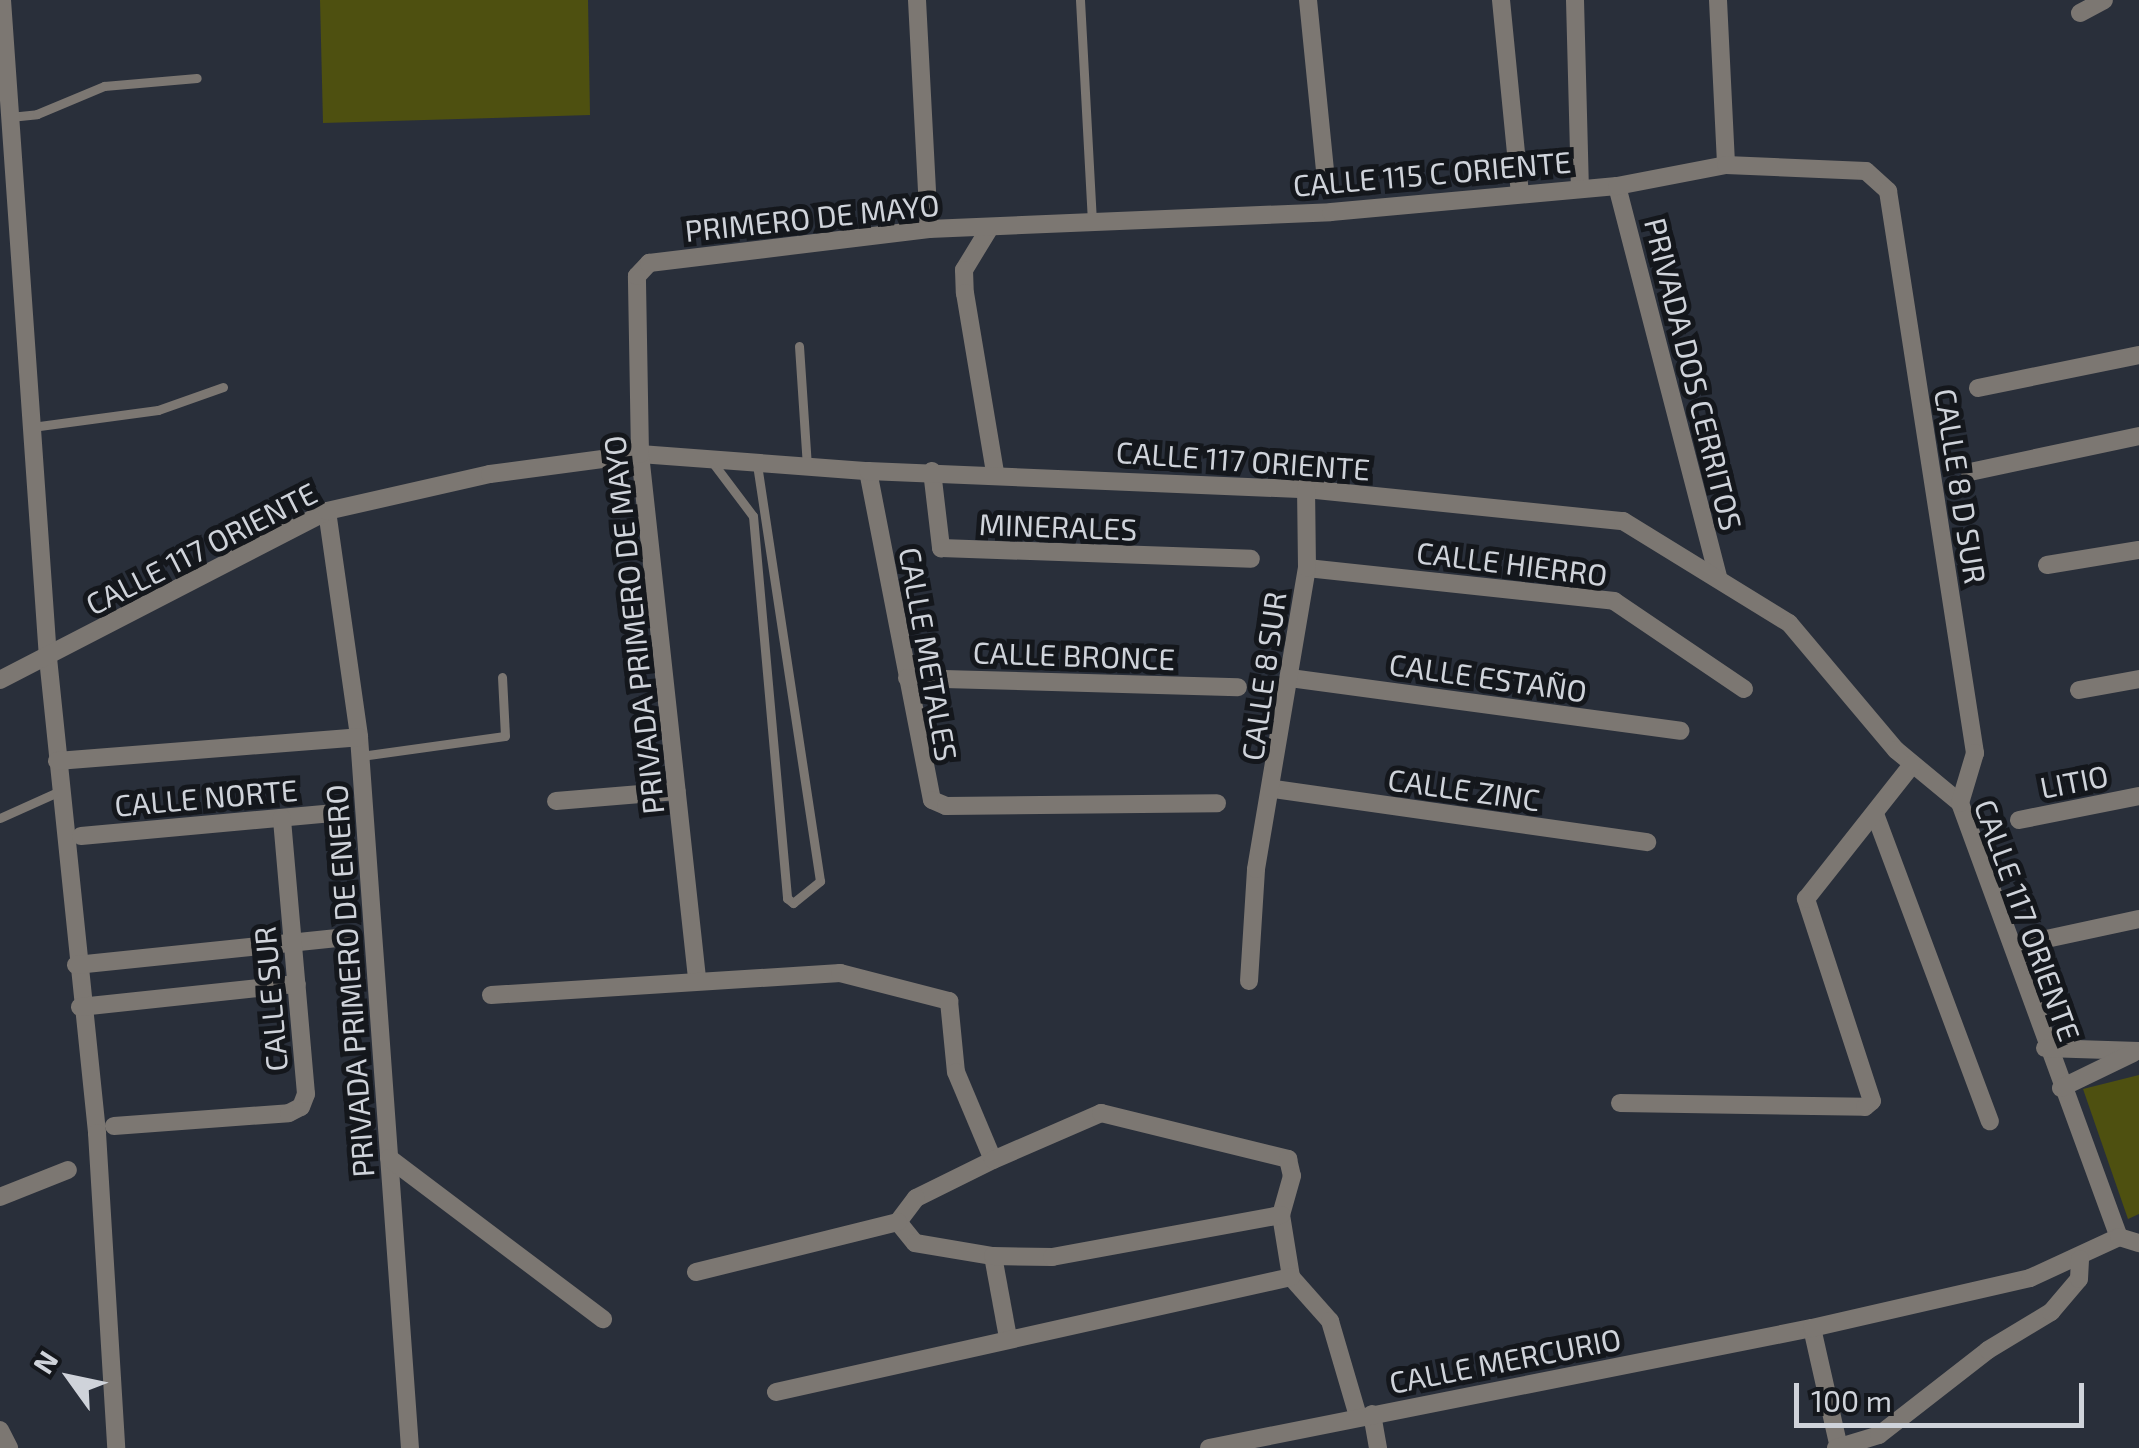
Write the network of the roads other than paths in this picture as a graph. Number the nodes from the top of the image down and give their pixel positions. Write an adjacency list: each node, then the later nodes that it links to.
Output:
1 (2, 0): 11 (street)
2 (917, 0): 19 (street)
3 (1080, 0): 18 (lane)
4 (1312, 0): 14 (street)
5 (1501, 0): 17 (street)
6 (1575, 0): 15 (street)
7 (1718, 0): 12 (street)
8 (2104, 0): 9 (street)
9 (2080, 12)
10 (197, 78): 11 (lane)
11 (7, 109): 26 (street)
12 (1726, 165): 13 (street, CALLE 115 C ORIENTE); 16 (street, CALLE 115 C ORIENTE)
13 (1877, 178): 66 (street, CALLE 8 D SUR)
14 (1326, 179)
15 (1580, 186): 16 (street, CALLE 115 C ORIENTE); 17 (street, CALLE 115 C ORIENTE)
16 (1617, 186): 42 (street, PRIVADA DOS CERRITOS)
17 (1520, 194): 18 (street, CALLE 115 C ORIENTE)
18 (1092, 222): 20 (street, CALLE 115 C ORIENTE)
19 (930, 229): 20 (street, PRIMERO DE MAYO); 21 (street, PRIMERO DE MAYO)
20 (989, 229): 35 (street)
21 (641, 266): 28 (street, PRIVADA PRIMERO DE MAYO)
22 (799, 346): 31 (lane)
23 (2139, 355): 25 (street)
24 (223, 388): 26 (lane)
25 (1978, 388)
26 (32, 426): 45 (street)
27 (2139, 436): 34 (street)
28 (640, 454): 29 (street, CALLE 117 ORIENTE); 37 (street, CALLE 117 ORIENTE); 62 (street, PRIVADA PRIMERO DE MAYO)
29 (711, 460): 30 (street, CALLE 117 ORIENTE); 44 (lane)
30 (757, 464): 31 (street, CALLE 117 ORIENTE); 43 (lane)
31 (807, 467): 32 (street, CALLE 117 ORIENTE)
32 (868, 472): 33 (street, CALLE 117 ORIENTE); 47 (street, CALLE METALES)
33 (932, 472): 35 (street, CALLE 117 ORIENTE); 39 (street, MINERALES)
34 (1970, 472)
35 (994, 473): 36 (street, CALLE 117 ORIENTE)
36 (1306, 489): 41 (street, CALLE 8 SUR); 42 (street, CALLE 117 ORIENTE)
37 (327, 512): 45 (street, CALLE 117 ORIENTE); 56 (street, PRIVADA PRIMERO DE ENERO)
38 (2139, 550): 40 (street)
39 (1251, 558)
40 (2047, 565)
41 (1307, 568): 48 (street, CALLE 8 SUR); 52 (street, CALLE HIERRO)
42 (1718, 576): 59 (street, CALLE 117 ORIENTE)
43 (780, 615): 44 (lane); 55 (lane)
44 (762, 616): 57 (lane)
45 (48, 658): 50 (street, CALLE 117 ORIENTE); 58 (street)
46 (502, 677): 56 (lane)
47 (907, 678): 51 (street, CALLE BRONCE); 65 (street, CALLE METALES)
48 (1290, 678): 54 (street, CALLE ESTAÑO); 60 (street, CALLE 8 SUR)
49 (2139, 678): 53 (street)
50 (0, 680)
51 (1238, 688)
52 (1744, 690)
53 (2078, 690)
54 (1680, 730)
55 (799, 743): 57 (lane); 57 (lane)
56 (360, 746): 58 (street); 90 (street, PRIVADA PRIMERO DE ENERO)
57 (773, 746)
58 (57, 761): 61 (street)
59 (1912, 765): 66 (street, CALLE 117 ORIENTE); 68 (street)
60 (1274, 789): 73 (street, CALLE ZINC); 80 (street, CALLE 8 SUR)
61 (60, 791): 69 (lane); 78 (street)
62 (677, 791): 64 (street); 79 (street, PRIVADA PRIMERO DE MAYO)
63 (2139, 796): 71 (street, LITIO)
64 (556, 801)
65 (1217, 802)
66 (1960, 803): 84 (street, CALLE 117 ORIENTE)
67 (336, 812): 70 (street, CALLE NORTE)
68 (1874, 814): 87 (street); 88 (street)
69 (0, 818)
70 (282, 818): 72 (street, CALLE NORTE); 77 (street, CALLE SUR)
71 (2019, 820)
72 (82, 836)
73 (1646, 842)
74 (2139, 919): 76 (street)
75 (346, 938): 77 (street)
76 (2037, 940)
77 (293, 943): 78 (street); 81 (street, CALLE SUR)
78 (76, 965): 83 (street)
79 (698, 978): 82 (street); 91 (street)
80 (1249, 981)
81 (296, 984): 83 (street); 89 (street, CALLE SUR)
82 (491, 995)
83 (80, 1006): 109 (street)
84 (2045, 1048): 85 (street); 86 (street, CALLE 117 ORIENTE)
85 (2137, 1051): 86 (street)
86 (2062, 1088): 96 (street, CALLE 117 ORIENTE)
87 (1620, 1103)
88 (1990, 1121)
89 (114, 1126)
90 (389, 1158): 102 (street); 110 (street, PRIVADA PRIMERO DE ENERO)
91 (993, 1160): 94 (street); 95 (street)
92 (68, 1170): 93 (street)
93 (0, 1197)
94 (1281, 1215): 98 (street); 101 (street)
95 (898, 1222): 98 (street); 100 (street)
96 (2119, 1237): 97 (street); 99 (street, CALLE MERCURIO)
97 (2139, 1243)
98 (993, 1256): 104 (street)
99 (2080, 1259): 103 (street, CALLE MERCURIO); 113 (street)
100 (696, 1272)
101 (1291, 1277): 104 (street); 106 (street)
102 (603, 1320)
103 (1812, 1328): 106 (street, CALLE MERCURIO); 113 (street)
104 (1008, 1338): 105 (street)
105 (776, 1392)
106 (1365, 1415): 111 (street, CALLE MERCURIO); 112 (street)
107 (0, 1430): 108 (street)
108 (9, 1448)
109 (116, 1448)
110 (410, 1448)
111 (1209, 1448)
112 (1378, 1448)
113 (1838, 1448)

